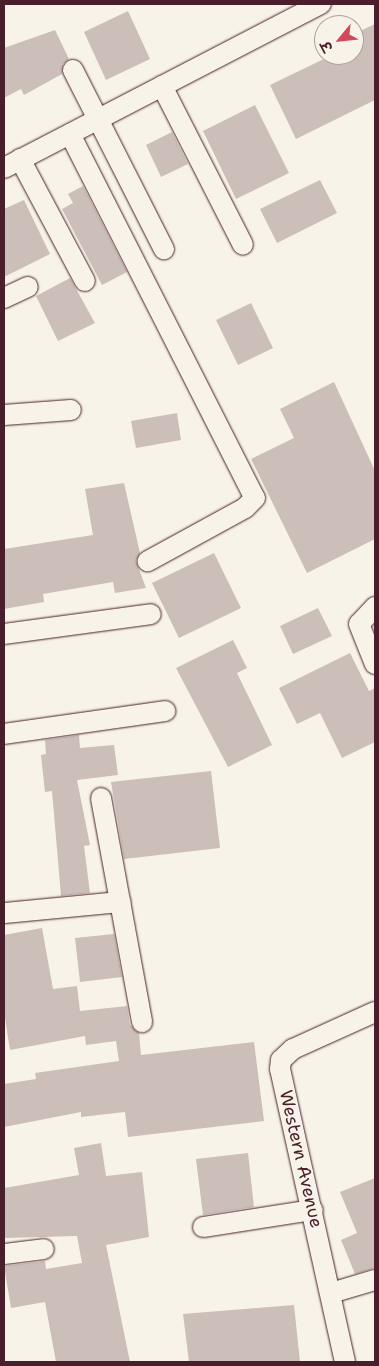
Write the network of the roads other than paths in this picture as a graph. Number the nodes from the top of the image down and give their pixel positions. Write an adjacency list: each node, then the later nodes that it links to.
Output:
1 (321, 4): 3 (street)
2 (73, 70): 4 (street)
3 (162, 86): 4 (street); 7 (street)
4 (98, 119): 5 (street); 8 (street)
5 (70, 134): 6 (street); 14 (street)
6 (12, 163): 9 (street)
7 (243, 246)
8 (164, 249)
9 (85, 281)
10 (28, 287): 11 (street)
11 (4, 298)
12 (71, 410): 13 (street)
13 (4, 415)
14 (148, 561)
15 (375, 606): 18 (street)
16 (151, 614): 17 (street)
17 (4, 634)
18 (375, 664)
19 (165, 711): 20 (street)
20 (4, 734)
21 (101, 798): 22 (street)
22 (120, 902): 23 (street); 25 (street)
23 (4, 914)
24 (375, 1012): 26 (street, Western Avenue)
25 (142, 1022)
26 (313, 1210): 27 (street); 31 (street, Western Avenue)
27 (202, 1228)
28 (44, 1249): 29 (street)
29 (4, 1254)
30 (375, 1280): 31 (street)
31 (331, 1293): 32 (street, Western Avenue)
32 (345, 1362)

